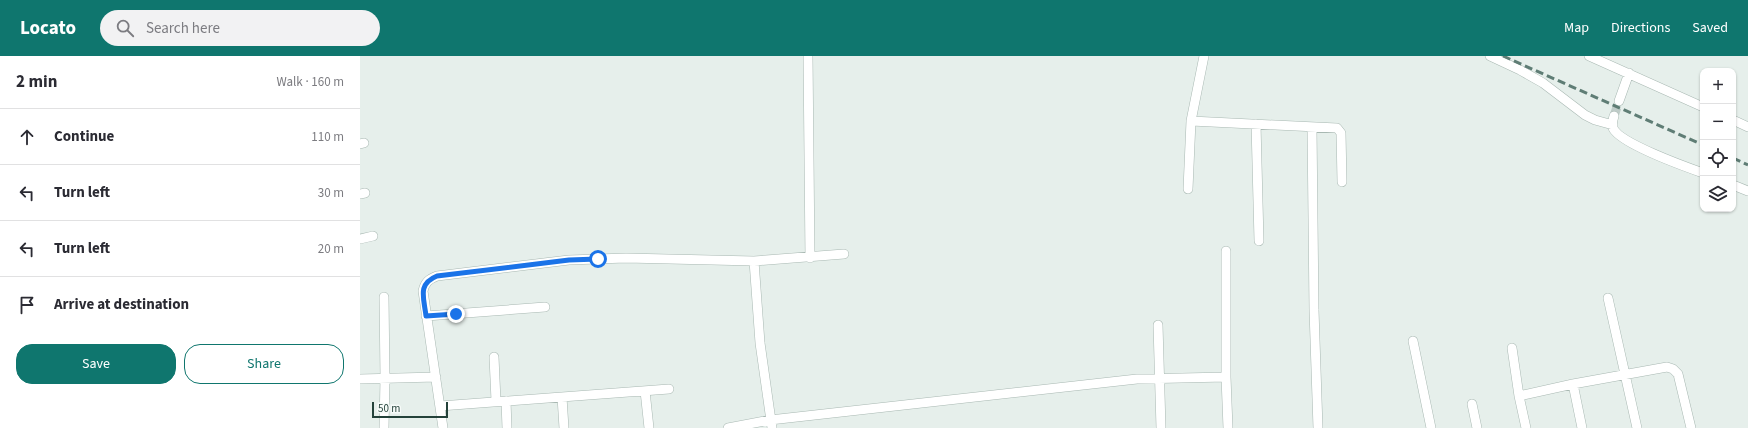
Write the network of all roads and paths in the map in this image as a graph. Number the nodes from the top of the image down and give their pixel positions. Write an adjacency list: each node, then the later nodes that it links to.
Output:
1 (808, 56): 25 (street)
2 (1204, 56): 9 (street)
3 (1490, 56): 12 (street)
4 (1589, 56): 5 (street)
5 (1629, 73): 6 (street); 7 (street)
6 (1619, 101)
7 (1700, 106)
8 (1614, 116): 12 (street)
9 (1191, 121): 11 (street); 18 (street)
10 (1736, 121): 13 (street)
11 (1256, 124): 14 (street); 22 (street)
12 (1613, 125): 15 (street)
13 (1748, 127)
14 (1312, 128): 16 (street); 58 (street)
15 (1700, 172)
16 (1342, 182)
17 (1736, 186): 19 (street)
18 (1188, 189)
19 (1748, 191)
20 (373, 236): 21 (street)
21 (360, 239)
22 (1259, 241)
23 (1226, 251): 37 (street)
24 (844, 254): 25 (street)
25 (810, 258): 26 (street)
26 (754, 261): 30 (street); 49 (street)
27 (384, 297): 38 (street)
28 (1608, 298): 35 (street)
29 (545, 307): 30 (street)
30 (426, 316): 36 (street)
31 (1158, 325): 39 (street)
32 (1414, 341): 59 (street)
33 (1512, 348): 44 (street)
34 (494, 357): 46 (street)
35 (1626, 374): 41 (street); 63 (street); 64 (street)
36 (436, 377): 38 (street); 48 (street)
37 (1226, 377): 39 (street); 57 (street)
38 (386, 378): 40 (street); 50 (street)
39 (1160, 378): 49 (street); 56 (street)
40 (360, 379)
41 (1573, 384): 44 (street); 62 (street)
42 (669, 389): 43 (street)
43 (645, 391): 45 (street); 54 (street)
44 (1519, 396): 61 (street)
45 (562, 397): 46 (street); 53 (street)
46 (501, 401): 48 (street); 52 (street)
47 (1472, 404): 60 (street)
48 (440, 406): 51 (street)
49 (771, 424): 55 (street)
50 (384, 428)
51 (442, 428)
52 (507, 428)
53 (564, 428)
54 (649, 428)
55 (728, 428)
56 (1161, 428)
57 (1228, 428)
58 (1318, 428)
59 (1431, 428)
60 (1477, 428)
61 (1526, 428)
62 (1582, 428)
63 (1637, 428)
64 (1691, 428)

